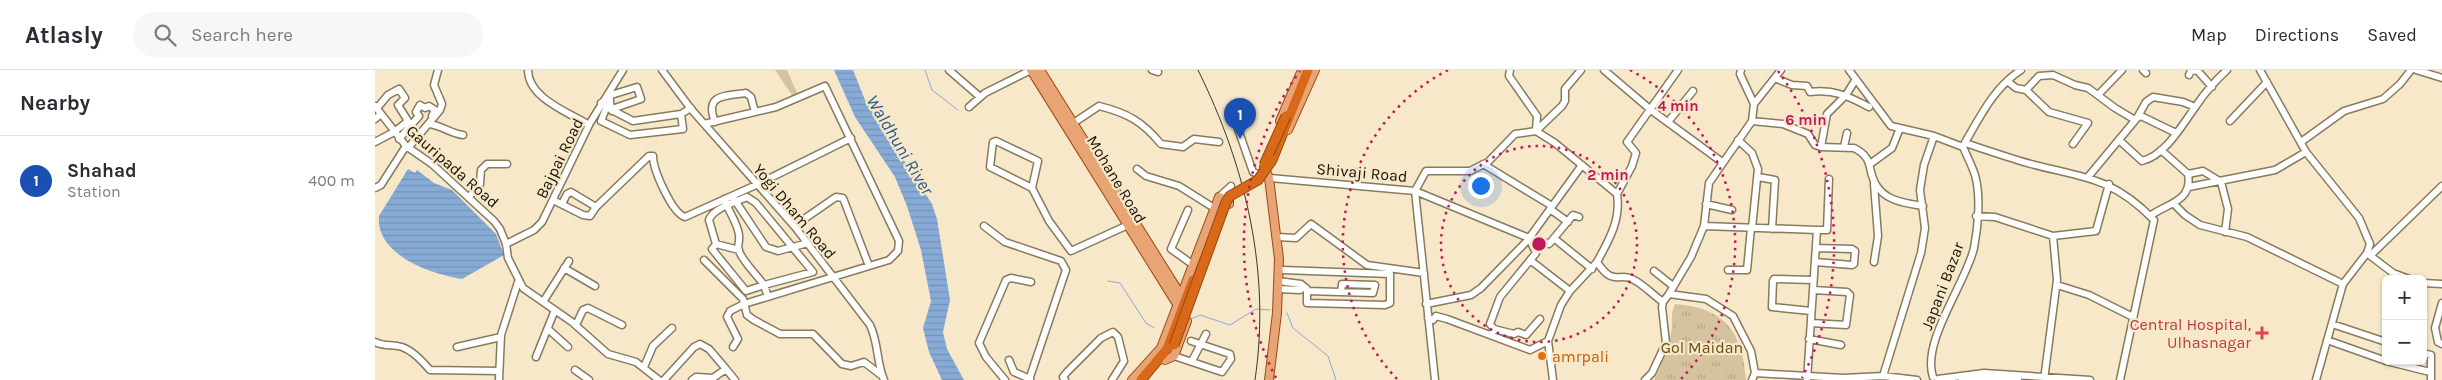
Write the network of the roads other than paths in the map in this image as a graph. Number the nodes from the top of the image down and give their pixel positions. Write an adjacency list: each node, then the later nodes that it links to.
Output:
1 (438, 70): 53 (street)
2 (528, 70): 55 (street)
3 (623, 70): 37 (street, Bajpai Road)
4 (662, 70): 41 (street, Yogi Dham Road)
5 (949, 70): 35 (street)
6 (1031, 70): 35 (street); 56 (main road, Mohane Road)
7 (1040, 70): 56 (main road, Mohane Road)
8 (1307, 70): 87 (main road); 87 (main road); 210 (highway, bridge)
9 (1510, 70): 58 (street)
10 (1581, 70): 58 (street)
11 (1604, 70): 44 (street)
12 (1678, 70): 44 (street)
13 (1741, 70): 36 (street)
14 (1781, 70): 26 (street)
15 (1849, 70): 27 (street)
16 (2122, 70): 34 (street)
17 (2197, 70): 24 (street); 30 (street)
18 (2260, 70): 29 (street)
19 (2411, 70): 70 (street)
20 (2416, 70): 25 (street)
21 (2018, 71): 28 (street)
22 (2223, 71): 30 (street)
23 (2037, 73): 31 (street); 34 (street)
24 (2189, 75)
25 (2442, 78)
26 (1777, 79): 33 (street); 36 (street)
27 (1856, 79): 33 (street); 57 (street)
28 (2007, 81): 31 (street); 72 (street)
29 (2267, 82): 50 (street); 70 (street)
30 (2212, 87): 40 (street)
31 (2026, 90): 71 (street)
32 (1693, 92): 52 (street)
33 (1846, 95): 39 (street); 74 (street)
34 (2098, 95): 48 (street)
35 (980, 97): 38 (street)
36 (1754, 104): 49 (street)
37 (608, 107): 37 (street); 46 (street); 46 (street); 55 (street, Bajpai Road)
38 (969, 107)
39 (1869, 107)
40 (2195, 107): 48 (street); 61 (street)
41 (691, 108): 46 (street); 54 (street, Yogi Dham Road)
42 (1231, 109): 87 (street)
43 (378, 110): 47 (street); 59 (street, Gauripada Road); 59 (street)
44 (1651, 110): 52 (street); 99 (street)
45 (755, 112): 51 (street); 51 (street); 64 (street)
46 (681, 114)
47 (375, 119)
48 (2136, 119): 61 (street); 67 (street)
49 (1752, 121): 66 (street); 74 (street)
50 (2230, 121)
51 (715, 122): 54 (street)
52 (1668, 122): 78 (street)
53 (429, 124): 62 (street); 65 (street); 73 (street)
54 (705, 124): 92 (street, Yogi Dham Road)
55 (589, 125): 103 (street, Bajpai Road)
56 (1071, 125): 69 (street); 118 (main road, Mohane Road); 172 (main road, Mohane Road)
57 (1900, 128): 63 (street); 81 (street)
58 (1535, 131): 80 (street); 82 (street)
59 (394, 132): 65 (street, Gauripada Road); 68 (street)
60 (1847, 133): 75 (street)
61 (2176, 133): 76 (street)
62 (463, 134)
63 (1934, 136): 72 (street); 108 (street)
64 (851, 138): 92 (street); 146 (street)
65 (399, 140): 73 (street, Gauripada Road)
66 (1738, 140): 78 (street); 85 (street)
67 (2119, 140): 76 (street); 86 (street)
68 (375, 142)
69 (1219, 142)
70 (2301, 142): 77 (street)
71 (2073, 144)
72 (1964, 145): 86 (street); 114 (street, Japani Bazar)
73 (407, 147): 96 (street); 101 (street, Gauripada Road)
74 (1821, 147): 75 (street)
75 (1844, 147): 81 (street)
76 (2161, 150): 84 (street)
77 (2306, 152): 90 (street); 137 (street)
78 (1722, 162): 106 (street)
79 (507, 164): 101 (street)
80 (1483, 164): 98 (street); 110 (street)
81 (1870, 164): 89 (street)
82 (1582, 165): 99 (street); 110 (street)
83 (1137, 169): 111 (street)
84 (2188, 174): 90 (street); 95 (street)
85 (1758, 177): 122 (street); 123 (street)
86 (2088, 177): 91 (street)
87 (1271, 179): 98 (street, Shivaji Road); 127 (main road)
88 (1829, 179): 124 (street)
89 (1874, 182): 108 (street); 144 (street)
90 (2221, 182): 95 (street); 125 (street)
91 (2109, 184): 115 (street); 126 (street)
92 (756, 185): 102 (street); 119 (street, Yogi Dham Road)
93 (1231, 186): 100 (street)
94 (2442, 186): 137 (street)
95 (2189, 187): 107 (street)
96 (375, 188)
97 (1032, 188): 97 (street); 118 (street)
98 (1415, 190): 128 (street, Shivaji Road); 152 (street)
99 (1617, 194): 142 (street)
100 (1219, 196): 111 (main road); 210 (main road)
101 (469, 197): 130 (street, Gauripada Road)
102 (734, 199): 104 (street); 133 (street); 133 (street)
103 (553, 200): 105 (street); 130 (street, Bajpai Road)
104 (725, 203): 109 (street); 131 (street); 135 (street)
105 (562, 204): 109 (street); 109 (street)
106 (1707, 204): 113 (street); 121 (street)
107 (2174, 204): 115 (street); 125 (street)
108 (1923, 206): 223 (street)
109 (596, 207)
110 (1551, 207): 117 (street); 128 (street)
111 (1214, 208): 145 (main road)
112 (1188, 210): 145 (street)
113 (1732, 210)
114 (1976, 216): 126 (street); 229 (street, Japani Bazar)
115 (2150, 216): 183 (street)
116 (1579, 217): 117 (street)
117 (1568, 222): 129 (street)
118 (1128, 225): 179 (main road, Mohane Road)
119 (794, 226): 132 (street, Yogi Dham Road); 146 (street)
120 (983, 226): 237 (street)
121 (1704, 226): 122 (street); 166 (street)
122 (1751, 228): 123 (street); 150 (street)
123 (1772, 228): 124 (street)
124 (1817, 230): 134 (street)
125 (2225, 232): 160 (street)
126 (2053, 236): 163 (street)
127 (1279, 237): 149 (main road); 152 (street); 162 (main road)
128 (1529, 238): 129 (street, Shivaji Road); 140 (street); 180 (street)
129 (1555, 239): 148 (street)
130 (506, 244): 156 (street, Gauripada Road)
131 (716, 244): 135 (street); 165 (street)
132 (809, 246): 133 (street); 138 (street); 154 (street, Yogi Dham Road)
133 (794, 248): 138 (street)
134 (1815, 248): 143 (street); 143 (street)
135 (739, 250): 165 (street)
136 (1174, 254): 145 (street)
137 (2369, 254): 153 (street); 160 (street)
138 (799, 255): 165 (street)
139 (704, 260): 178 (street)
140 (1530, 260): 169 (street); 193 (street)
141 (569, 261): 147 (street)
142 (1597, 262): 148 (street); 176 (street)
143 (1815, 262): 155 (street)
144 (1875, 262)
145 (1192, 265): 172 (main road)
146 (869, 266): 154 (street)
147 (564, 268): 164 (street); 175 (street)
148 (1592, 269): 169 (street)
149 (1283, 270): 162 (main road); 167 (street)
150 (1728, 270)
151 (1654, 271): 166 (street)
152 (1424, 273): 180 (street)
153 (2398, 275)
154 (833, 277): 174 (street); 224 (street, Yogi Dham Road)
155 (1813, 280): 168 (street); 182 (street)
156 (518, 282): 175 (street, Gauripada Road); 196 (street)
157 (1031, 282): 236 (street)
158 (2427, 283): 161 (street)
159 (1356, 284): 170 (street); 171 (street); 171 (street)
160 (2343, 284): 188 (street)
161 (2442, 284)
162 (1280, 285): 167 (street); 184 (main road)
163 (2057, 285): 183 (street); 226 (street)
164 (595, 286)
165 (763, 286): 174 (street)
166 (1673, 286): 173 (street)
167 (1306, 289): 170 (street)
168 (1813, 290): 182 (street); 187 (street)
169 (1570, 291): 200 (street)
170 (1341, 292): 171 (street)
171 (1356, 292)
172 (1180, 294): 179 (main road)
173 (1669, 294): 176 (street); 222 (street)
174 (767, 297): 178 (street)
175 (543, 302): 181 (street, Gauripada Road)
176 (1663, 302): 246 (street)
177 (2442, 303): 206 (street)
178 (744, 304): 209 (street); 224 (street)
179 (1177, 304): 240 (main road)
180 (1426, 304): 185 (street)
181 (555, 310): 189 (street, Gauripada Road); 192 (street)
182 (1811, 311): 187 (street)
183 (2133, 316): 252 (street)
184 (1279, 317): 243 (main road); 244 (main road)
185 (1428, 318): 193 (street); 245 (street)
186 (1540, 319): 195 (street)
187 (1811, 323): 197 (street)
188 (2332, 324): 198 (street); 201 (street)
189 (576, 325): 190 (street); 217 (street, Gauripada Road)
190 (622, 325)
191 (672, 328): 217 (street)
192 (548, 329): 208 (street); 212 (street)
193 (1492, 332): 195 (street); 203 (street)
194 (1206, 334): 204 (street)
195 (1514, 334): 203 (street)
196 (501, 337): 207 (street); 220 (street)
197 (1809, 339): 205 (street); 225 (street)
198 (2327, 340): 214 (street); 253 (street)
199 (1191, 341): 204 (street)
200 (1548, 341): 203 (street); 227 (street)
201 (2382, 341)
202 (375, 342): 220 (street)
203 (1511, 342)
204 (1201, 344): 215 (street); 215 (street)
205 (1841, 344)
206 (2442, 344)
207 (457, 347)
208 (568, 347)
209 (733, 347)
210 (1171, 352): 215 (street); 241 (highway); 242 (highway)
211 (2427, 354): 221 (street)
212 (536, 357)
213 (1009, 360): 237 (street)
214 (2382, 360)
215 (1192, 361)
216 (2402, 365): 221 (street)
217 (644, 367): 232 (street, Gauripada Road)
218 (725, 369): 233 (street); 234 (street); 235 (street)
219 (575, 370): 231 (street)
220 (499, 371): 230 (street)
221 (2430, 372): 254 (street)
222 (1755, 373): 225 (street); 247 (street)
223 (1883, 376): 228 (street); 248 (street)
224 (883, 378)
225 (1807, 378): 228 (street)
226 (2044, 378): 229 (street); 251 (street)
227 (1555, 379)
228 (1843, 379)
229 (1935, 379)
230 (499, 380)
231 (589, 380)
232 (659, 380)
233 (664, 380)
234 (692, 380)
235 (735, 380)
236 (1005, 380)
237 (1029, 380)
238 (1065, 380): 239 (street)
239 (1112, 380)
240 (1131, 380)
241 (1141, 380)
242 (1149, 380)
243 (1269, 380)
244 (1274, 380)
245 (1435, 380)
246 (1645, 380)
247 (1752, 380)
248 (1917, 380)
249 (1962, 380): 250 (street)
250 (2019, 380)
251 (2091, 380)
252 (2120, 380)
253 (2316, 380)
254 (2431, 380)

